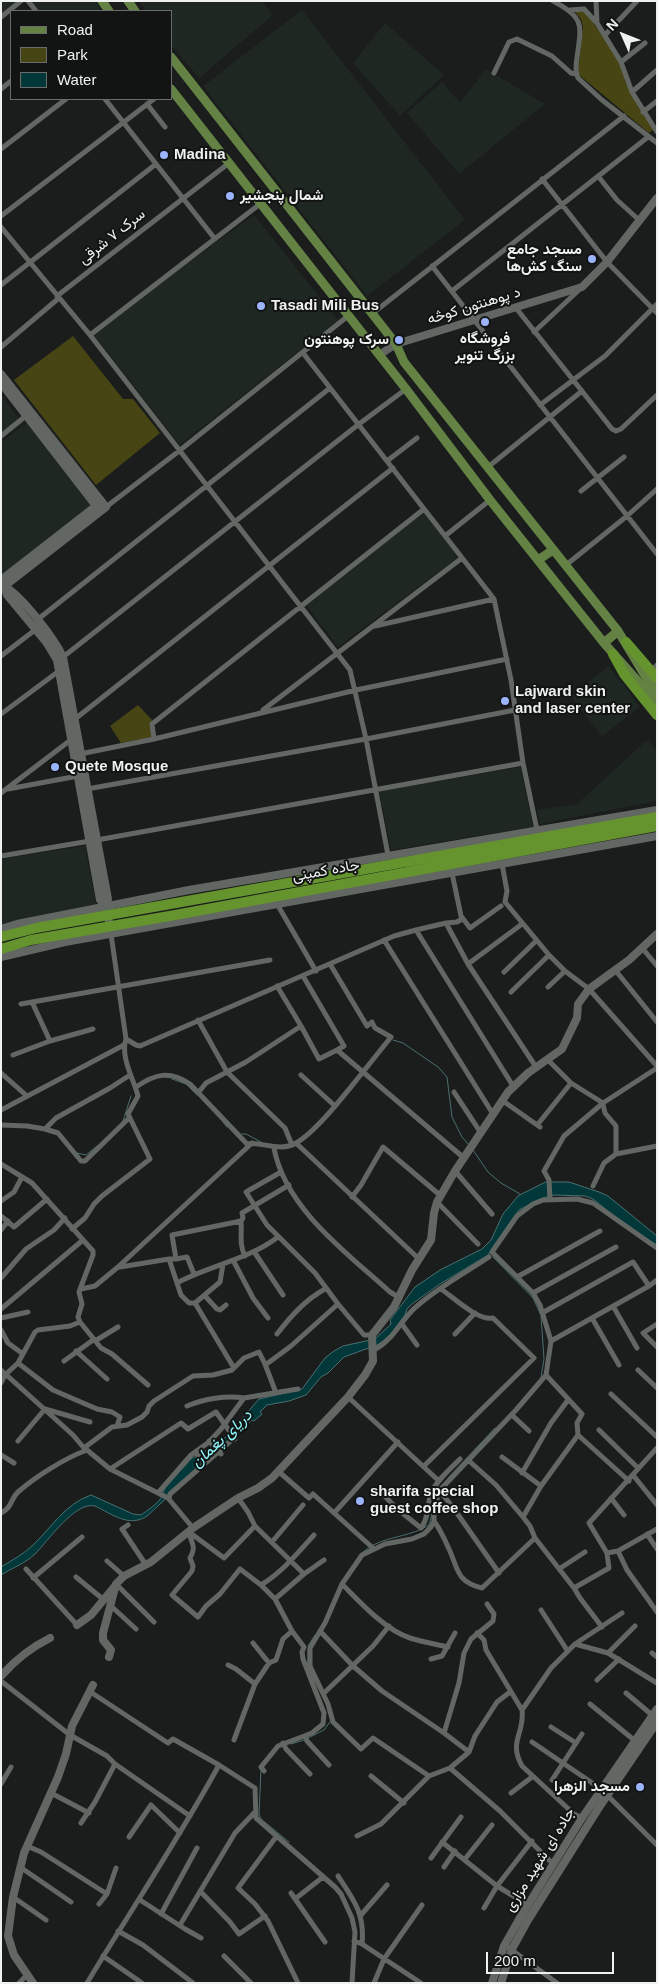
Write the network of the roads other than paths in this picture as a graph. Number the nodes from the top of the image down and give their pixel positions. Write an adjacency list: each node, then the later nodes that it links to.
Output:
1 (21, 1): 6 (street)
2 (553, 1): 5 (street)
3 (596, 1): 7 (street)
4 (637, 1): 8 (street)
5 (570, 10): 7 (street); 14 (street)
6 (1, 17)
7 (597, 24): 8 (street)
8 (605, 35): 11 (street)
9 (645, 43): 11 (street)
10 (172, 58): 51 (main road)
11 (621, 62): 16 (street)
12 (657, 70): 16 (street)
13 (494, 73): 14 (street)
14 (574, 74): 23 (street)
15 (172, 90): 30 (main road)
16 (632, 92): 22 (street)
17 (65, 100): 29 (street)
18 (106, 100): 24 (street)
19 (153, 100): 21 (street)
20 (657, 101): 22 (street)
21 (147, 104): 24 (street); 25 (street)
22 (643, 112): 26 (street)
23 (624, 116): 27 (street); 33 (street)
24 (122, 122): 31 (street); 38 (street)
25 (165, 127)
26 (657, 132)
27 (648, 137): 28 (street); 32 (street)
28 (657, 143)
29 (1, 149)
30 (229, 162): 34 (street, سرک ۷ شرقی); 36 (main road)
31 (156, 164): 34 (street); 42 (street)
32 (598, 176): 37 (street); 39 (street)
33 (542, 179): 37 (street); 44 (street)
34 (183, 197): 41 (street); 48 (street, سرک ۷ شرقی)
35 (657, 198): 39 (street, د پوهنتون کوڅه)
36 (260, 204): 41 (street); 52 (main road)
37 (562, 205): 43 (street); 47 (street)
38 (1, 216)
39 (640, 220): 43 (street, د پوهنتون کوڅه)
40 (1, 227): 42 (street)
41 (215, 239): 55 (street)
42 (29, 262): 45 (street); 48 (street)
43 (607, 262): 46 (street, د پوهنتون کوڅه); 50 (street)
44 (432, 266): 47 (street); 51 (street)
45 (1, 284)
46 (582, 287): 49 (street, د پوهنتون کوڅه); 54 (street)
47 (452, 291): 53 (street)
48 (58, 297): 55 (street); 57 (street, سرک ۷ شرقی)
49 (516, 308): 53 (street, د پوهنتون کوڅه); 54 (street)
50 (656, 309): 63 (street)
51 (372, 313): 56 (main road)
52 (348, 316): 58 (street); 59 (main road)
53 (475, 320): 56 (street, د پوهنتون کوڅه); 69 (street)
54 (534, 332): 63 (street)
55 (90, 335): 75 (street)
56 (396, 344): 59 (street, د پوهنتون کوڅه); 60 (main road)
57 (1, 347)
58 (303, 353): 65 (street); 75 (street)
59 (379, 355): 61 (main road)
60 (404, 362): 61 (main road); 78 (main road)
61 (392, 372): 66 (main road)
62 (1, 374): 85 (street)
63 (572, 380): 67 (street); 69 (street)
64 (1, 383): 70 (street)
65 (330, 388): 72 (street); 81 (street)
66 (406, 390): 72 (street); 84 (main road)
67 (582, 391): 68 (street); 71 (street)
68 (657, 395)
69 (540, 405): 71 (street)
70 (27, 415): 73 (street); 85 (street)
71 (549, 415): 78 (street); 80 (street)
72 (359, 424): 77 (street); 88 (street)
73 (1, 436)
74 (417, 438): 77 (street)
75 (179, 451): 81 (street); 85 (street)
76 (624, 457): 80 (street)
77 (387, 460): 79 (street)
78 (488, 467): 90 (main road)
79 (393, 468): 86 (street); 95 (street)
80 (598, 478): 83 (street); 87 (street)
81 (206, 485): 88 (street); 99 (street)
82 (657, 489): 87 (street)
83 (581, 491)
84 (490, 500): 89 (street); 93 (main road)
85 (101, 507): 96 (street)
86 (424, 509): 89 (street); 98 (street)
87 (627, 516): 91 (street); 94 (street)
88 (235, 522): 95 (street); 108 (street)
89 (445, 536): 92 (street)
90 (554, 550): 93 (main road); 94 (main road)
91 (657, 554)
92 (462, 558): 97 (street); 100 (street)
93 (538, 560): 104 (main road)
94 (566, 565): 102 (main road)
95 (270, 566): 98 (street); 119 (street)
96 (2, 585): 99 (street); 101 (street)
97 (494, 599): 100 (street); 109 (street)
98 (301, 605): 105 (street); 121 (street)
99 (37, 620): 108 (street)
100 (373, 626): 105 (street)
101 (35, 630): 107 (street); 110 (street)
102 (618, 631): 103 (main road); 104 (main road)
103 (626, 642): 111 (highway); 113 (main road)
104 (604, 643): 106 (main road)
105 (338, 652): 112 (street); 116 (street)
106 (613, 654): 113 (main road); 118 (highway)
107 (1, 656)
108 (63, 657): 119 (street)
109 (507, 660): 112 (street); 115 (street)
110 (60, 671): 117 (street); 120 (street)
111 (655, 671)
112 (356, 690): 116 (street); 122 (street)
113 (654, 691): 114 (main road)
114 (657, 703)
115 (515, 710): 122 (street); 124 (street)
116 (260, 712): 121 (street)
117 (1, 714)
118 (657, 715)
119 (75, 719): 123 (street)
120 (72, 739): 123 (street); 129 (street)
121 (154, 739): 123 (street)
122 (366, 739): 127 (street); 128 (street)
123 (78, 754): 125 (street)
124 (523, 763): 128 (street); 133 (street)
125 (80, 766): 126 (street); 127 (street)
126 (78, 776): 129 (street); 135 (street)
127 (87, 789): 135 (street)
128 (376, 789): 135 (street); 136 (street)
129 (3, 791)
130 (657, 810): 133 (street)
131 (657, 817): 142 (highway, جاده کمپنی)
132 (657, 826): 147 (highway, جاده کمپنی)
133 (537, 830): 136 (street)
134 (657, 836): 138 (street)
135 (93, 841): 137 (street); 142 (street)
136 (388, 855): 142 (street)
137 (1, 856)
138 (502, 864): 139 (street); 145 (street)
139 (452, 873): 140 (street); 143 (street)
140 (277, 904): 147 (street); 161 (street)
141 (501, 906): 143 (street)
142 (106, 911): 146 (street); 147 (street); 150 (highway, جاده کمپنی)
143 (462, 918): 144 (street)
144 (446, 924): 148 (street); 159 (street)
145 (522, 924): 152 (street); 159 (street)
146 (1, 929)
147 (110, 930): 153 (highway, جاده کمپنی); 156 (street); 167 (street)
148 (416, 930): 151 (street); 191 (street)
149 (657, 934): 154 (street)
150 (1, 937)
151 (384, 940): 158 (street); 200 (street)
152 (536, 941): 155 (street); 164 (street)
153 (1, 949)
154 (643, 949): 160 (street); 163 (street)
155 (549, 955): 162 (street); 170 (street)
156 (1, 957)
157 (270, 960): 167 (street)
158 (330, 964): 161 (street); 186 (street)
159 (468, 964): 184 (street)
160 (657, 966)
161 (316, 971): 165 (street)
162 (565, 971): 168 (street); 169 (street)
163 (616, 971): 169 (street); 174 (street)
164 (504, 972)
165 (303, 976): 166 (street); 180 (street)
166 (277, 986): 173 (street); 175 (street)
167 (120, 987): 171 (street); 177 (street)
168 (548, 988)
169 (589, 990): 182 (street); 183 (street)
170 (511, 992)
171 (32, 1002): 172 (street); 178 (street)
172 (21, 1004)
173 (198, 1020): 177 (street); 185 (street)
174 (657, 1022)
175 (301, 1026): 180 (street); 185 (street)
176 (93, 1029): 178 (street)
177 (126, 1039): 179 (street)
178 (50, 1041): 181 (street)
179 (124, 1046): 188 (street); 195 (street)
180 (337, 1050): 186 (street)
181 (13, 1055)
182 (548, 1060): 184 (street); 190 (street)
183 (656, 1064): 197 (street)
184 (536, 1067): 191 (street)
185 (227, 1072): 194 (street); 206 (street)
186 (363, 1072): 198 (street); 210 (street)
187 (1, 1073): 195 (street)
188 (130, 1075): 192 (street); 203 (street)
189 (301, 1075): 198 (street)
190 (571, 1083): 196 (street); 197 (street)
191 (513, 1086): 196 (street)
192 (136, 1087): 194 (street); 201 (street)
193 (454, 1092): 204 (street)
194 (198, 1093): 205 (street)
195 (27, 1096): 199 (street)
196 (502, 1101): 200 (street)
197 (603, 1103): 209 (street); 218 (street)
198 (335, 1106): 206 (street)
199 (1, 1110)
200 (493, 1114): 204 (street)
201 (129, 1118): 203 (street); 228 (street)
202 (1, 1125): 203 (street)
203 (45, 1129)
204 (481, 1133): 210 (street)
205 (252, 1143): 208 (street); 244 (street)
206 (294, 1144): 208 (street); 217 (street)
207 (657, 1146): 209 (street)
208 (274, 1148): 213 (street)
209 (616, 1154): 216 (street)
210 (464, 1158): 212 (street)
211 (1, 1164): 214 (street)
212 (455, 1171): 220 (street); 223 (street)
213 (281, 1172): 215 (street); 222 (street)
214 (22, 1177): 219 (street); 221 (street)
215 (289, 1185): 222 (street); 257 (street)
216 (593, 1186)
217 (352, 1196): 220 (street); 241 (street)
218 (550, 1198): 235 (street); 246 (street)
219 (47, 1199): 225 (street); 227 (street)
220 (439, 1199): 233 (street); 241 (street)
221 (1, 1201)
222 (254, 1206): 226 (street); 231 (street)
223 (492, 1214)
224 (1, 1216): 227 (street)
225 (65, 1218): 228 (street); 247 (street)
226 (240, 1221): 237 (street); 240 (street)
227 (8, 1222): 229 (street)
228 (72, 1229): 232 (street)
229 (1, 1230)
230 (600, 1231): 246 (street)
231 (278, 1237): 236 (street); 252 (street)
232 (83, 1240): 251 (street); 262 (street)
233 (478, 1244)
234 (616, 1248): 254 (street)
235 (657, 1248)
236 (256, 1253): 237 (street); 255 (street)
237 (245, 1256): 242 (street)
238 (488, 1257): 253 (street)
239 (169, 1259): 240 (street); 244 (street); 249 (street)
240 (176, 1259): 245 (street)
241 (419, 1259): 257 (street)
242 (233, 1260): 243 (street); 267 (street)
243 (223, 1264): 245 (street); 256 (street)
244 (118, 1267): 251 (street)
245 (194, 1274): 249 (street)
246 (517, 1277): 254 (street)
247 (1, 1278)
248 (657, 1280): 250 (street)
249 (177, 1283): 258 (street)
250 (649, 1286): 261 (street); 265 (street)
251 (81, 1289): 269 (street)
252 (325, 1289): 259 (street); 274 (street)
253 (441, 1289): 264 (street); 270 (street)
254 (533, 1293): 265 (street)
255 (283, 1295)
256 (205, 1296): 258 (street); 260 (street)
257 (400, 1298): 276 (street)
258 (195, 1303): 289 (street)
259 (338, 1304): 276 (street); 287 (street)
260 (226, 1305)
261 (613, 1306): 268 (street); 281 (street)
262 (1, 1309)
263 (28, 1312): 266 (street)
264 (475, 1313): 275 (street); 327 (street)
265 (542, 1313): 278 (street)
266 (1, 1318)
267 (268, 1318)
268 (592, 1318): 278 (street); 288 (street)
269 (80, 1322): 277 (street); 284 (street)
270 (402, 1324): 279 (street); 282 (street)
271 (657, 1324): 280 (street)
272 (118, 1327): 277 (street)
273 (1, 1330): 284 (street)
274 (276, 1334)
275 (455, 1334)
276 (372, 1337): 282 (street)
277 (94, 1341): 283 (street); 296 (street)
278 (551, 1341): 293 (street)
279 (417, 1345)
280 (657, 1347)
281 (637, 1348)
282 (373, 1349): 301 (street)
283 (76, 1351): 285 (street); 294 (street)
284 (22, 1354): 286 (street)
285 (64, 1361)
286 (18, 1362): 292 (street); 309 (street)
287 (265, 1364): 289 (street); 299 (street)
288 (618, 1365)
289 (234, 1368): 309 (street)
290 (1, 1370): 292 (street)
291 (638, 1370): 297 (street)
292 (5, 1375): 295 (street); 305 (street)
293 (546, 1375): 303 (street); 306 (street)
294 (107, 1379)
295 (1, 1383)
296 (148, 1385)
297 (657, 1388)
298 (298, 1389): 299 (street)
299 (276, 1393): 302 (street)
300 (611, 1394): 313 (street)
301 (348, 1397): 316 (street); 330 (street)
302 (244, 1398): 304 (street); 308 (street)
303 (568, 1400): 312 (street); 331 (street)
304 (187, 1406)
305 (45, 1409): 307 (street); 314 (street); 318 (street)
306 (512, 1415): 311 (street); 324 (street)
307 (90, 1422)
308 (224, 1425): 315 (street); 319 (street); 329 (street)
309 (117, 1426): 318 (street)
310 (599, 1430): 328 (street)
311 (529, 1431)
312 (578, 1435): 334 (street); 335 (street)
313 (657, 1437)
314 (18, 1441)
315 (210, 1442): 319 (street); 320 (street)
316 (398, 1442): 327 (street); 344 (street)
317 (657, 1448): 328 (street)
318 (86, 1449): 329 (street); 345 (street)
319 (220, 1452): 326 (street)
320 (195, 1453): 326 (street); 337 (street)
321 (1, 1455): 325 (street)
322 (502, 1458): 331 (street)
323 (460, 1459): 333 (street)
324 (468, 1460): 336 (street); 347 (street)
325 (14, 1463)
326 (204, 1463): 341 (street)
327 (424, 1466): 333 (street)
328 (638, 1468): 332 (street)
329 (110, 1469): 337 (street)
330 (278, 1471): 339 (street); 344 (street)
331 (522, 1473): 335 (street)
332 (633, 1475): 334 (street); 343 (street)
333 (439, 1481): 336 (street)
334 (629, 1481): 340 (street)
335 (541, 1486): 347 (street)
336 (437, 1488): 338 (street); 348 (street); 369 (street)
337 (159, 1493): 341 (street)
338 (383, 1494)
339 (238, 1498): 350 (street); 352 (street)
340 (611, 1498): 346 (street); 362 (street)
341 (168, 1499): 352 (street)
342 (303, 1506): 357 (street)
343 (657, 1506)
344 (335, 1512): 358 (street)
345 (1, 1513)
346 (624, 1516)
347 (523, 1517): 356 (street)
348 (434, 1522): 358 (street); 369 (street)
349 (128, 1525): 366 (street)
350 (255, 1526): 352 (street); 357 (street)
351 (657, 1529): 353 (street)
352 (191, 1530): 366 (street); 376 (street)
353 (647, 1534): 359 (street); 361 (street)
354 (82, 1536): 373 (street)
355 (314, 1536): 365 (street)
356 (535, 1538): 368 (street); 369 (street)
357 (272, 1542): 365 (street)
358 (372, 1547): 375 (street)
359 (657, 1550)
360 (585, 1552): 368 (street)
361 (618, 1552): 362 (street); 383 (street)
362 (607, 1553): 377 (street)
363 (324, 1560): 370 (street)
364 (107, 1561): 371 (street)
365 (291, 1561): 370 (street); 376 (street)
366 (146, 1565): 371 (street)
367 (26, 1569): 373 (street)
368 (559, 1569): 377 (street)
369 (499, 1572)
370 (304, 1574): 378 (street)
371 (124, 1576): 374 (street)
372 (76, 1577): 379 (street)
373 (33, 1578): 386 (street)
374 (116, 1584): 379 (street); 381 (street); 385 (street)
375 (342, 1584): 387 (street); 392 (street)
376 (261, 1585): 378 (street)
377 (574, 1588): 389 (street)
378 (274, 1599): 391 (street)
379 (104, 1600): 386 (street)
380 (487, 1604): 394 (street)
381 (111, 1606): 390 (street); 403 (street)
382 (541, 1610): 399 (street)
383 (657, 1612)
384 (622, 1614): 389 (street)
385 (154, 1622)
386 (77, 1625)
387 (389, 1626): 398 (street); 408 (street)
388 (636, 1626): 400 (street)
389 (602, 1627): 397 (street)
390 (136, 1629)
391 (292, 1630): 406 (street); 421 (street)
392 (320, 1631): 408 (street); 416 (street)
393 (455, 1633): 398 (street)
394 (477, 1634): 415 (street); 423 (street)
395 (50, 1638): 409 (street)
396 (253, 1643): 406 (street)
397 (575, 1644): 399 (street); 400 (street)
398 (448, 1647): 404 (street)
399 (567, 1650): 419 (street)
400 (608, 1653): 405 (street)
401 (652, 1653): 402 (street)
402 (657, 1657)
403 (109, 1658)
404 (432, 1659)
405 (619, 1659): 410 (street); 412 (street)
406 (269, 1663): 413 (street)
407 (228, 1665): 413 (street)
408 (353, 1666): 416 (street); 423 (street)
409 (1, 1676)
410 (597, 1680)
411 (1, 1681): 424 (street)
412 (657, 1683)
413 (255, 1684): 427 (street)
414 (91, 1688): 424 (street); 435 (street)
415 (510, 1692): 419 (street); 432 (street)
416 (324, 1693): 421 (street)
417 (626, 1693): 420 (street)
418 (590, 1704): 428 (street)
419 (522, 1710): 443 (street)
420 (655, 1715): 428 (street, جاده ای شهید مزاری); 449 (street, جاده ای شهید مزاری)
421 (328, 1718): 426 (street); 442 (street)
422 (551, 1727): 430 (street)
423 (444, 1733): 432 (street)
424 (70, 1734): 434 (street); 447 (street)
425 (582, 1734): 430 (street)
426 (306, 1738): 431 (street); 436 (street)
427 (234, 1740)
428 (634, 1740): 446 (street, جاده ای شهید مزاری)
429 (532, 1742): 433 (street)
430 (576, 1743): 433 (street)
431 (285, 1746): 439 (street); 440 (street)
432 (469, 1752): 438 (street)
433 (563, 1763): 444 (street); 446 (street)
434 (115, 1764): 452 (street); 453 (street)
435 (219, 1765): 451 (street); 453 (street)
436 (329, 1765)
437 (11, 1766): 445 (street)
438 (450, 1768): 442 (street); 462 (street)
439 (263, 1769)
440 (310, 1774)
441 (371, 1776): 450 (street)
442 (429, 1776): 450 (street)
443 (532, 1777): 448 (street); 455 (street)
444 (552, 1780)
445 (1, 1784)
446 (601, 1789): 449 (street); 455 (street, جاده ای شهید مزاری)
447 (51, 1793): 452 (street); 465 (street)
448 (510, 1793)
449 (606, 1796): 464 (street); 498 (street, جاده ای شهید مزاری)
450 (404, 1803): 459 (street)
451 (255, 1812): 461 (street); 478 (street)
452 (89, 1813): 456 (street)
453 (190, 1816): 458 (street)
454 (461, 1817): 463 (street)
455 (582, 1818): 470 (street, جاده ای شهید مزاری)
456 (81, 1823)
457 (492, 1824): 469 (street)
458 (180, 1833): 460 (street); 483 (street)
459 (357, 1836)
460 (129, 1837)
461 (276, 1837): 475 (street); 491 (street)
462 (532, 1841): 470 (street); 477 (street)
463 (442, 1842): 467 (street); 468 (street)
464 (657, 1845)
465 (27, 1846): 471 (street); 480 (street)
466 (197, 1848): 489 (street)
467 (455, 1851): 469 (street); 472 (street)
468 (431, 1858)
469 (465, 1859): 477 (street)
470 (553, 1864): 487 (street, جاده ای شهید مزاری)
471 (20, 1867): 481 (street); 484 (street)
472 (444, 1867)
473 (116, 1868): 480 (street)
474 (338, 1876): 490 (street)
475 (323, 1877): 482 (street); 497 (street)
476 (387, 1885): 490 (street)
477 (497, 1886): 487 (street); 488 (street)
478 (200, 1891): 491 (street); 493 (street)
479 (291, 1893): 482 (street)
480 (107, 1894): 485 (street)
481 (13, 1897): 492 (street); 502 (street)
482 (295, 1899): 496 (street)
483 (140, 1900): 489 (street); 494 (street)
484 (71, 1902)
485 (100, 1904)
486 (422, 1905): 501 (street)
487 (528, 1905): 498 (street, جاده ای شهید مزاری)
488 (484, 1908)
489 (162, 1914): 493 (street)
490 (361, 1915): 497 (street)
491 (265, 1916): 511 (street)
492 (46, 1920)
493 (180, 1925): 495 (street)
494 (118, 1932): 499 (street); 508 (street)
495 (202, 1938)
496 (325, 1942)
497 (358, 1942): 501 (street); 512 (street)
498 (508, 1948): 515 (street, جاده ای شهید مزاری); 516 (street, جاده ای شهید مزاری); 517 (street)
499 (103, 1956): 506 (street); 507 (street)
500 (224, 1956): 503 (street)
501 (384, 1958): 513 (street); 514 (street)
502 (28, 1974): 504 (street); 505 (street)
503 (245, 1978): 509 (street); 510 (street)
504 (19, 1983)
505 (33, 1983)
506 (87, 1983)
507 (142, 1983)
508 (193, 1983)
509 (240, 1983)
510 (251, 1983)
511 (298, 1983)
512 (352, 1983)
513 (374, 1983)
514 (421, 1983)
515 (492, 1983)
516 (501, 1983)
517 (557, 1983)

